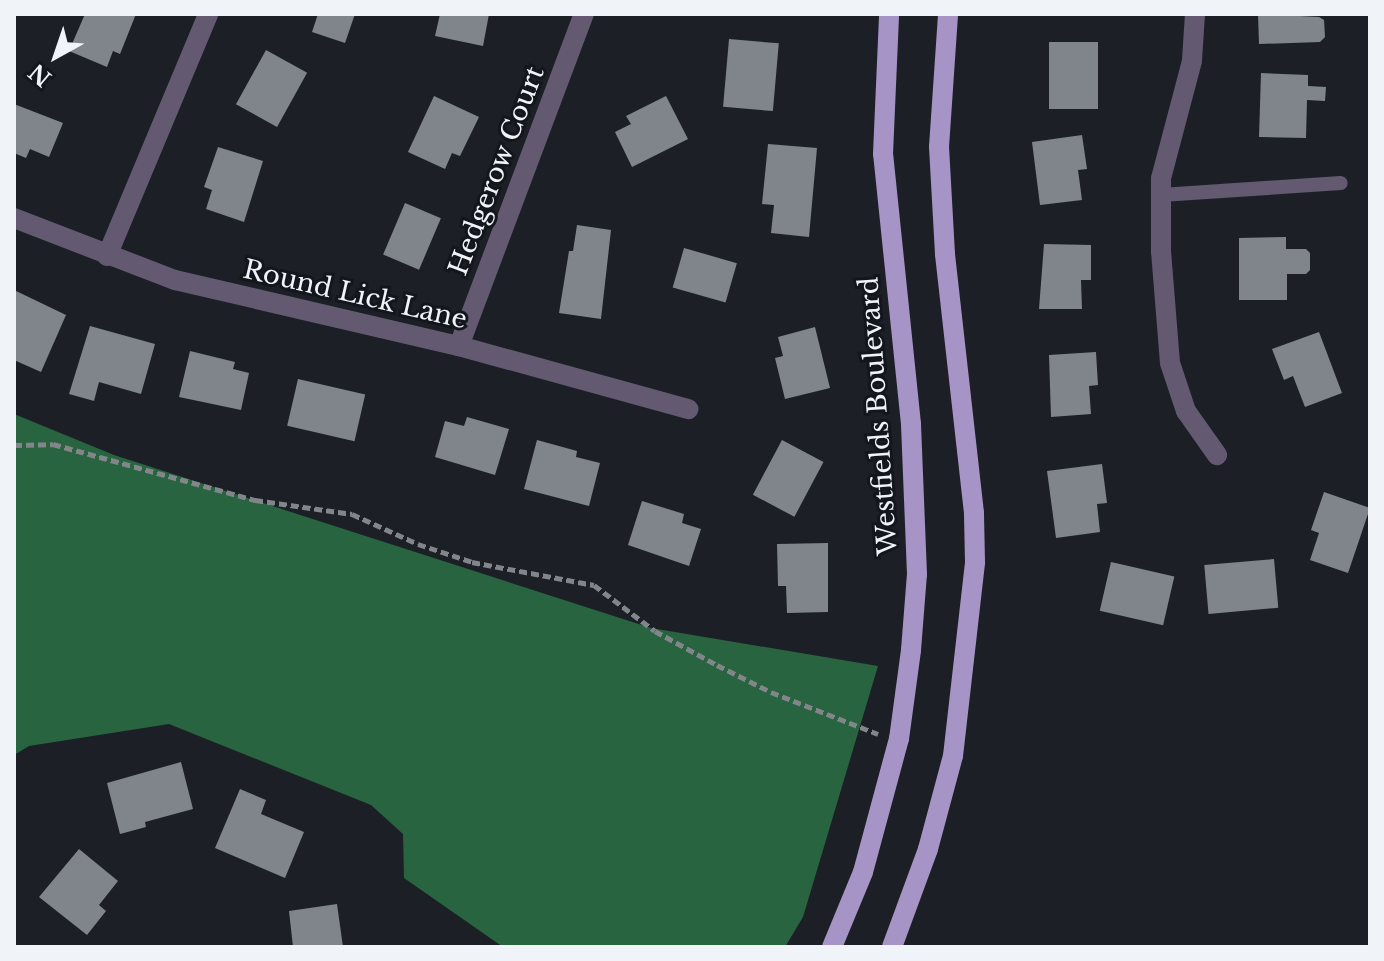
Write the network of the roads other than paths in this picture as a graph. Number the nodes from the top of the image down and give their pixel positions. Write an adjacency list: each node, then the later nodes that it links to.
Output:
1 (208, 14): 9 (street)
2 (584, 14): 10 (street, Hedgerow Court)
3 (889, 14): 13 (main road, Westfields Boulevard)
4 (948, 14): 14 (main road)
5 (1195, 14): 7 (street)
6 (1341, 183): 7 (lane)
7 (1161, 195): 12 (street)
8 (14, 218): 9 (street, Round Lick Lane)
9 (107, 256): 10 (street, Round Lick Lane)
10 (459, 346): 11 (street, Round Lick Lane)
11 (688, 409)
12 (1217, 455)
13 (832, 947)
14 (892, 947)

